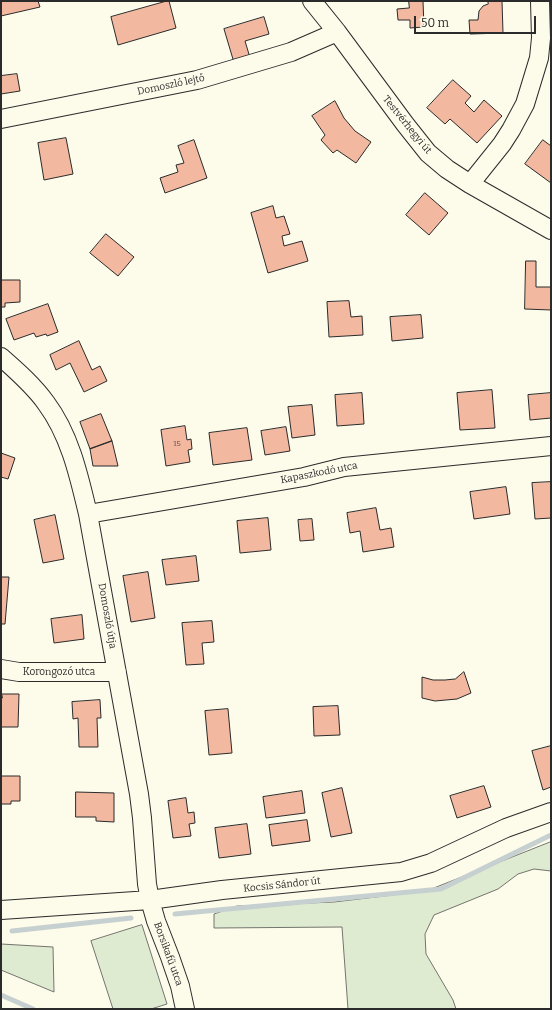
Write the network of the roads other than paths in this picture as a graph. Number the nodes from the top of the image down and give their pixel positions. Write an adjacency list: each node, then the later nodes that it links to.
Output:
1 (312, 1): 3 (street, Testvérhegyi út)
2 (540, 1): 5 (street)
3 (337, 32): 4 (street, Domoszló lejtő); 5 (street, Testvérhegyi út)
4 (1, 120)
5 (470, 184): 6 (street, Testvérhegyi út)
6 (551, 230)
7 (1, 357): 9 (street, Domoszló útja)
8 (551, 446): 9 (street, Kapaszkodó utca)
9 (88, 514): 11 (street, Domoszló útja)
10 (1, 669): 11 (street, Korongozó utca)
11 (117, 672): 13 (street, Domoszló útja)
12 (551, 812): 13 (street, Kocsis Sándor út)
13 (150, 900): 14 (street, Kocsis Sándor út); 15 (street, Borsikafű utca)
14 (1, 910)
15 (185, 1009)

